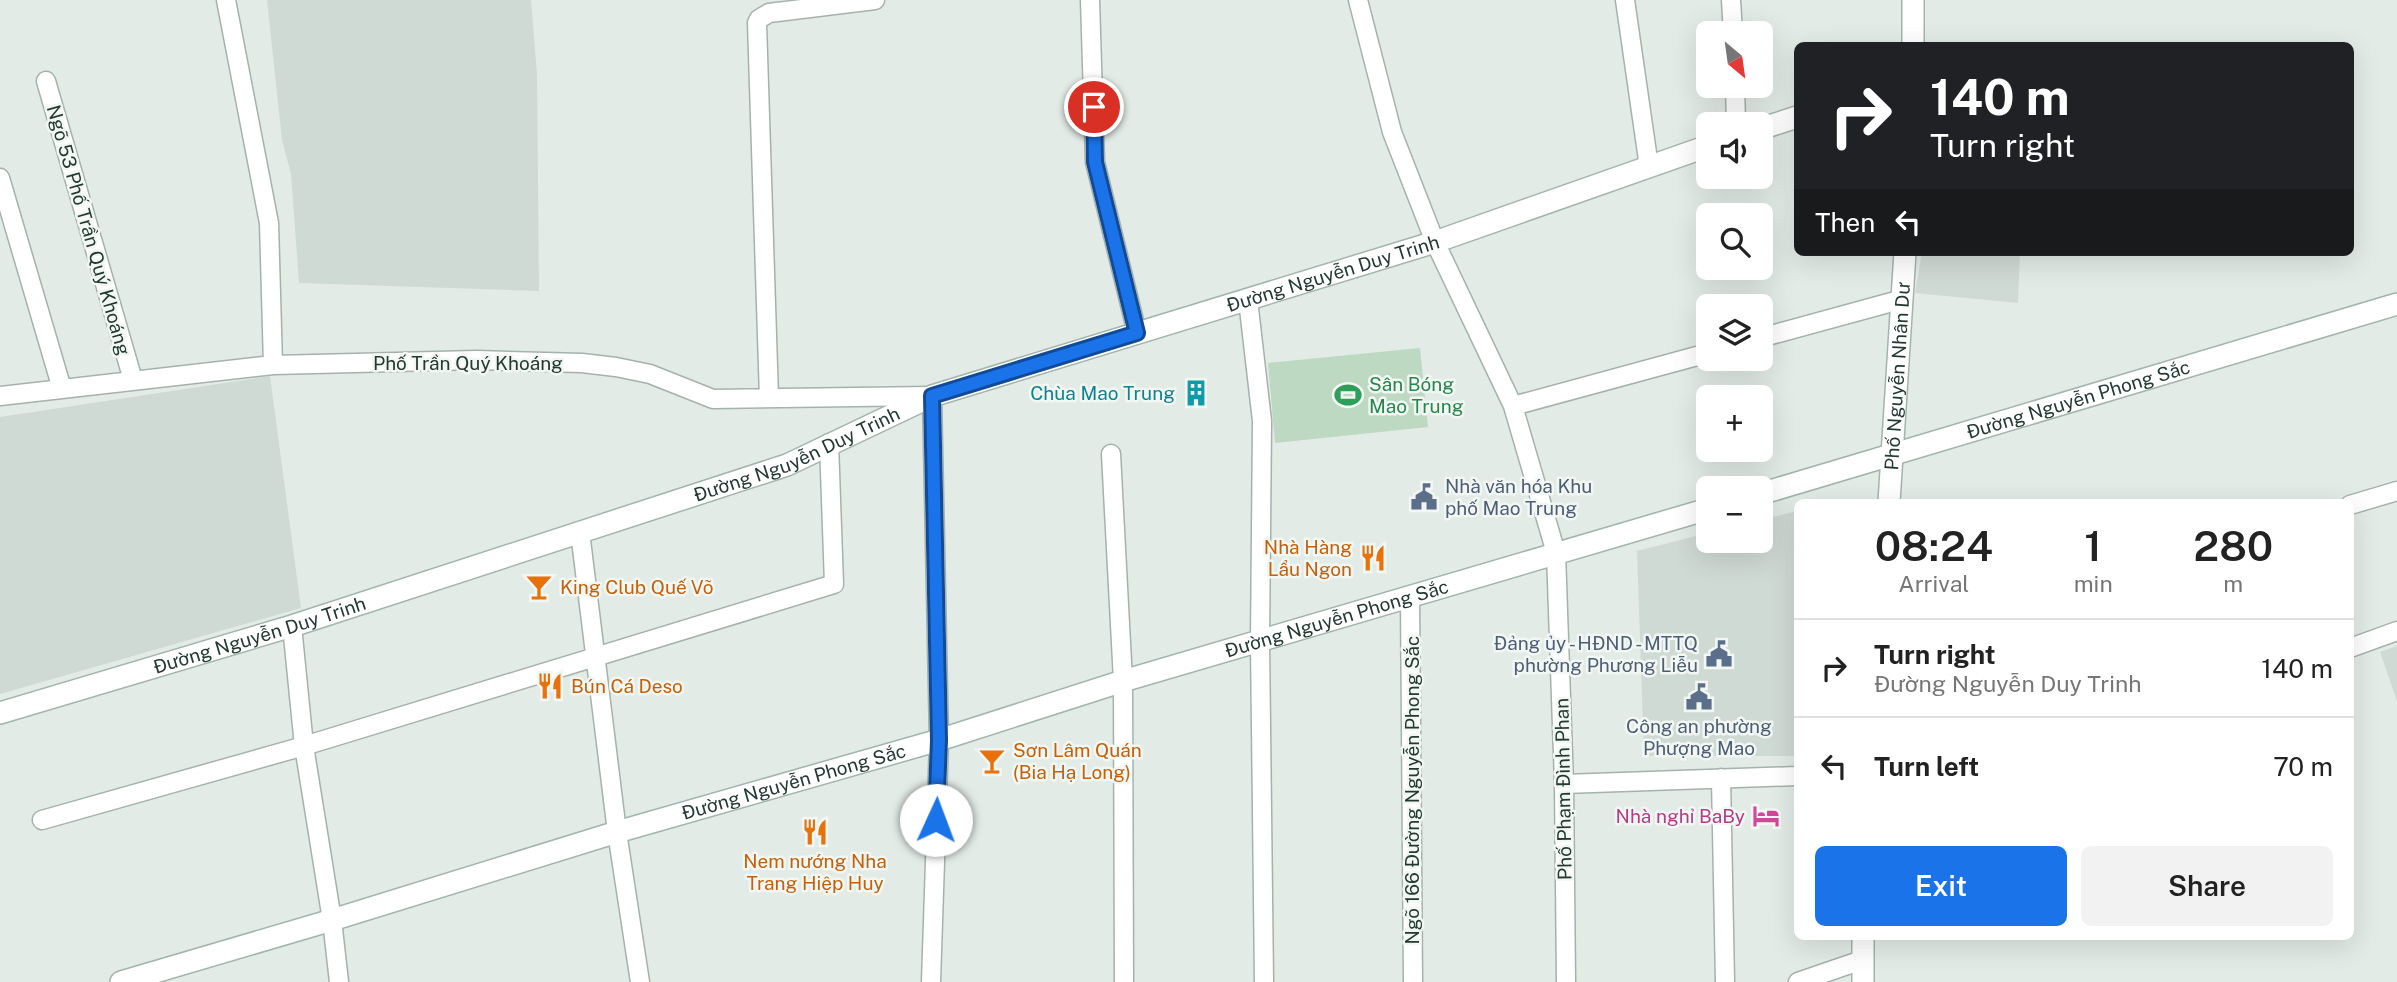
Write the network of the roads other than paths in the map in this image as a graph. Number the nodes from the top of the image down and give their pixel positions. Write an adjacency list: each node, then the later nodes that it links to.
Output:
1 (226, 0): 24 (street)
2 (875, 0): 29 (street)
3 (1090, 0): 21 (street)
4 (1358, 0): 16 (street, Phố Phạm Đình Phan)
5 (1625, 0): 14 (street)
6 (1731, 0): 8 (street)
7 (1913, 0): 9 (main road)
8 (1732, 21)
9 (1913, 42)
10 (46, 81): 25 (street, Ngõ 53 Phố Trần Quý Khoáng)
11 (1794, 118): 12 (main road)
12 (1773, 125)
13 (1696, 150): 14 (main road, Đường Nguyễn Duy Trinh)
14 (1649, 167): 16 (main road, Đường Nguyễn Duy Trinh)
15 (0, 178): 26 (street)
16 (1436, 242): 19 (main road, Đường Nguyễn Duy Trinh); 30 (street, Phố Phạm Đình Phan)
17 (1905, 256): 18 (main road, Phố Nguyễn Nhân Dư)
18 (1903, 299): 22 (street); 33 (main road, Phố Nguyễn Nhân Dư)
19 (1248, 300): 21 (main road, Đường Nguyễn Duy Trinh); 44 (street)
20 (2397, 304): 33 (main road, Đường Nguyễn Phong Sắc)
21 (1137, 333): 28 (main road, Đường Nguyễn Duy Trinh)
22 (1773, 334)
23 (1696, 356): 30 (street)
24 (273, 365): 25 (street, Phố Trần Quý Khoáng); 29 (street, Phố Trần Quý Khoáng)
25 (133, 380): 26 (street, Phố Trần Quý Khoáng)
26 (62, 389): 27 (street, Phố Trần Quý Khoáng)
27 (0, 396)
28 (932, 396): 29 (street, Phố Trần Quý Khoáng); 31 (main road, Đường Nguyễn Duy Trinh); 49 (street)
29 (769, 398)
30 (1513, 406): 40 (street, Phố Phạm Đình Phan)
31 (829, 443): 39 (main road, Đường Nguyễn Duy Trinh); 46 (street)
32 (1111, 454): 47 (street)
33 (1890, 456): 34 (main road, Đường Nguyễn Phong Sắc); 36 (main road, Phố Nguyễn Nhân Dư)
34 (1773, 490)
35 (2397, 491): 37 (street)
36 (1889, 499)
37 (2354, 504)
38 (1696, 512): 40 (main road, Đường Nguyễn Phong Sắc)
39 (580, 532): 42 (main road, Đường Nguyễn Duy Trinh); 46 (street)
40 (1556, 553): 41 (main road, Đường Nguyễn Phong Sắc); 53 (street, Phố Phạm Đình Phan)
41 (1410, 597): 44 (main road, Đường Nguyễn Phong Sắc); 65 (street, Ngõ 166 Đường Nguyễn Phong Sắc)
42 (292, 626): 48 (main road, Đường Nguyễn Duy Trinh); 50 (street)
43 (2397, 631): 45 (street)
44 (1260, 642): 47 (main road, Đường Nguyễn Phong Sắc); 64 (street)
45 (2354, 647)
46 (595, 655): 50 (street); 55 (street)
47 (1123, 681): 49 (main road, Đường Nguyễn Phong Sắc); 63 (street)
48 (0, 713)
49 (939, 740): 55 (main road, Đường Nguyễn Phong Sắc); 62 (street)
50 (304, 746): 54 (street); 56 (street)
51 (1794, 776): 52 (street)
52 (1721, 778): 53 (street); 67 (street)
53 (1564, 784): 66 (street, Phố Phạm Đình Phan)
54 (42, 820)
55 (617, 832): 56 (main road, Đường Nguyễn Phong Sắc); 61 (street)
56 (332, 920): 59 (main road, Đường Nguyễn Phong Sắc); 60 (street)
57 (1863, 940): 58 (main road)
58 (1862, 960): 68 (street); 69 (main road)
59 (121, 982)
60 (339, 982)
61 (640, 982)
62 (931, 982)
63 (1124, 982)
64 (1264, 982)
65 (1413, 982)
66 (1566, 982)
67 (1725, 982)
68 (1798, 982)
69 (1863, 982)

